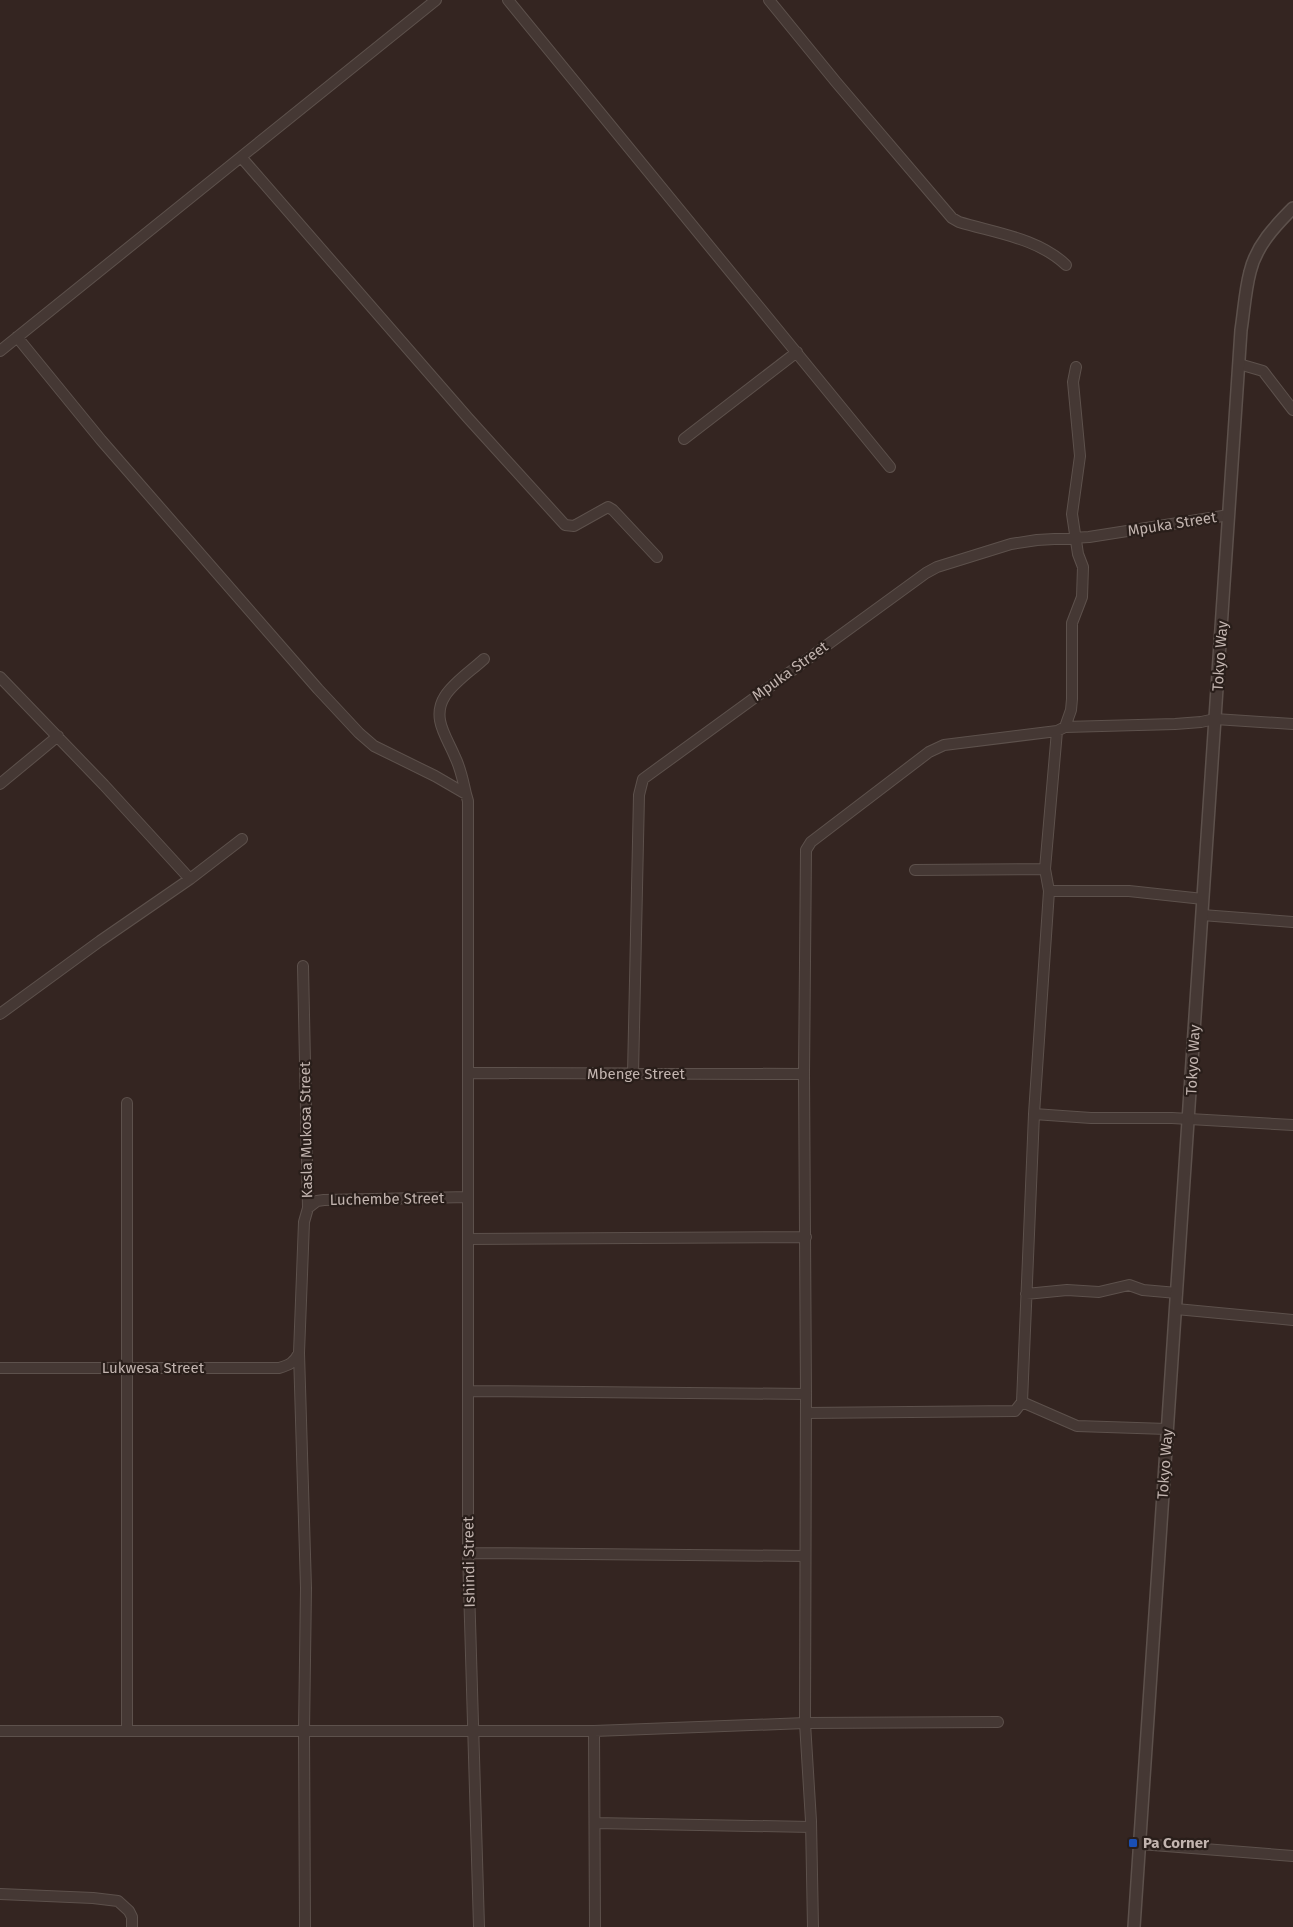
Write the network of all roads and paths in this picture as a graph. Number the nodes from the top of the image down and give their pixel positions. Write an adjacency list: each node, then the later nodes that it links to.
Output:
1 (436, 0): 4 (street)
2 (508, 0): 9 (street)
3 (769, 0): 6 (street)
4 (241, 157): 7 (street); 17 (street)
5 (1293, 208): 10 (street, Tokyo Way)
6 (1066, 265)
7 (17, 337): 8 (street); 25 (street)
8 (0, 351)
9 (798, 352): 13 (street); 14 (street)
10 (1239, 364): 12 (street); 15 (street, Tokyo Way)
11 (1076, 368): 16 (street)
12 (1293, 410)
13 (684, 439)
14 (890, 467)
15 (1229, 515): 16 (street, Mpuka Street); 20 (street, Tokyo Way)
16 (1076, 538): 22 (street); 37 (street, Mpuka Street)
17 (657, 557)
18 (484, 659): 25 (street, Ishindi Street)
19 (0, 677): 23 (street)
20 (1215, 719): 21 (street); 22 (street); 31 (street, Tokyo Way)
21 (1293, 724)
22 (1061, 729): 28 (street); 38 (street)
23 (58, 736): 24 (street); 29 (street)
24 (0, 784)
25 (466, 794): 36 (street, Ishindi Street)
26 (242, 839): 29 (street)
27 (915, 870): 28 (street)
28 (1045, 870): 30 (street)
29 (190, 879): 35 (street)
30 (1049, 891): 31 (street); 40 (street)
31 (1203, 899): 32 (street, Tokyo Way)
32 (1202, 915): 33 (street); 41 (street, Tokyo Way)
33 (1293, 922)
34 (303, 966): 44 (street, Kasla Mukosa Street)
35 (0, 1014)
36 (468, 1073): 37 (street, Mbenge Street); 43 (street, Ishindi Street)
37 (633, 1074): 38 (street, Mbenge Street)
38 (804, 1074): 45 (street)
39 (127, 1104): 53 (street)
40 (1034, 1114): 41 (street); 48 (street)
41 (1189, 1120): 42 (street); 47 (street, Tokyo Way)
42 (1293, 1125)
43 (468, 1197): 44 (street, Luchembe Street); 46 (street, Ishindi Street)
44 (308, 1208): 51 (street, Kasla Mukosa Street)
45 (806, 1237): 46 (street); 55 (street)
46 (468, 1239): 54 (street, Ishindi Street)
47 (1177, 1293): 48 (street); 49 (street, Tokyo Way)
48 (1026, 1294): 56 (street)
49 (1176, 1309): 50 (street); 58 (street, Tokyo Way)
50 (1293, 1320)
51 (299, 1353): 53 (street, Lukwesa Street); 65 (street, Kasla Mukosa Street)
52 (0, 1368): 53 (street, Lukwesa Street)
53 (127, 1369): 64 (street)
54 (468, 1391): 55 (street); 59 (street, Ishindi Street)
55 (806, 1394): 57 (street)
56 (1022, 1402): 57 (street); 58 (street)
57 (806, 1413): 60 (street)
58 (1167, 1429): 70 (street, Tokyo Way)
59 (468, 1553): 60 (street); 66 (street, Ishindi Street)
60 (805, 1556): 62 (street)
61 (998, 1722): 62 (street)
62 (805, 1723): 67 (street); 69 (street)
63 (0, 1731): 64 (street)
64 (127, 1731): 65 (street)
65 (304, 1731): 66 (street); 74 (street, Kasla Mukosa Street)
66 (472, 1731): 67 (street); 75 (street, Ishindi Street)
67 (594, 1731): 68 (street)
68 (595, 1824): 69 (street); 76 (street)
69 (811, 1827): 77 (street)
70 (1140, 1844): 71 (street); 78 (street, Tokyo Way)
71 (1293, 1856)
72 (0, 1894): 73 (street)
73 (132, 1927)
74 (305, 1927)
75 (479, 1927)
76 (595, 1927)
77 (813, 1927)
78 (1134, 1927)

